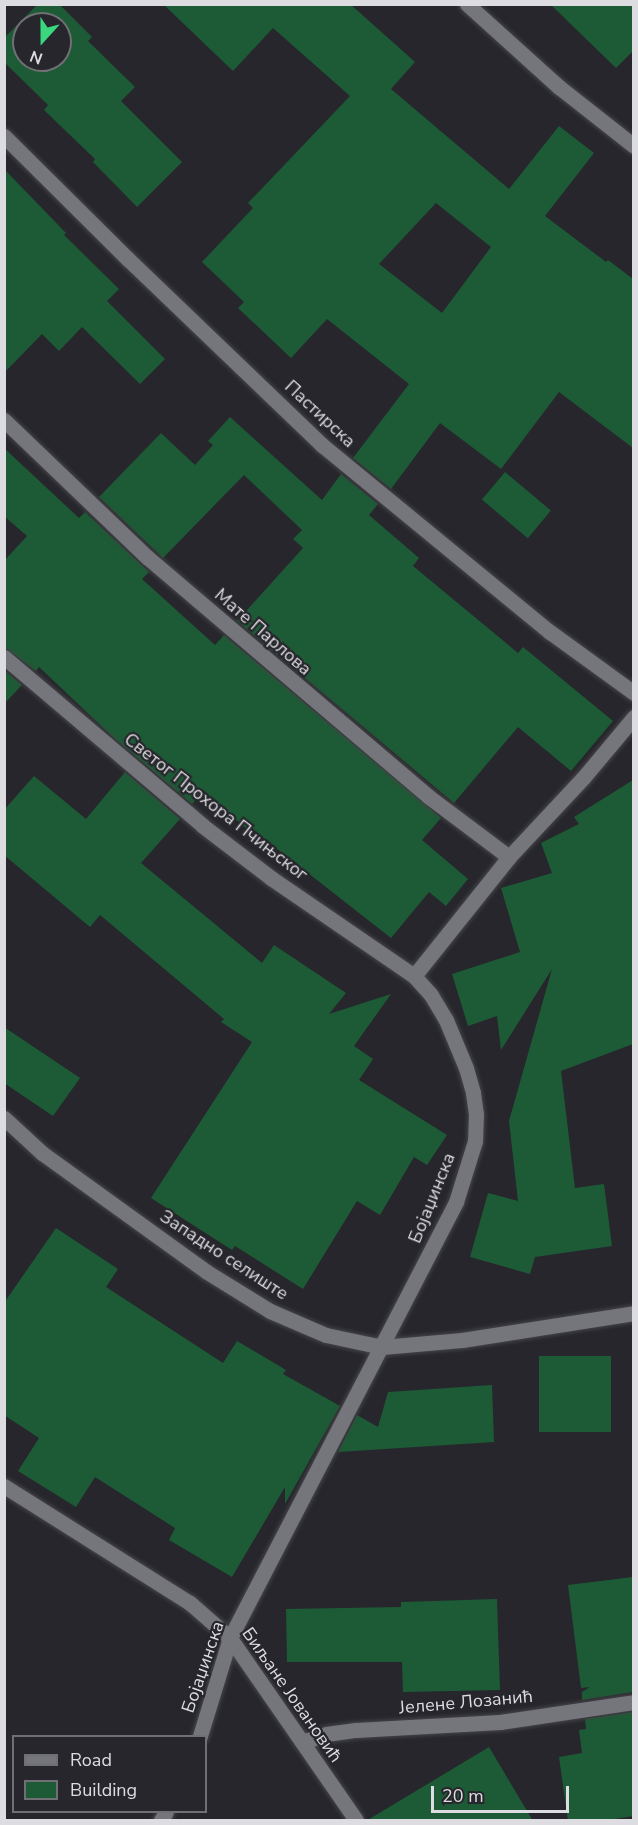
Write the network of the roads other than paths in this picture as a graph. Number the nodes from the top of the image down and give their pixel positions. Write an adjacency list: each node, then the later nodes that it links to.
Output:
1 (467, 4): 3 (street)
2 (4, 136): 6 (street, Пастирска)
3 (633, 146)
4 (4, 420): 8 (street, Мате Парлова)
5 (4, 657): 9 (street, Светог Прохора Пчињског)
6 (633, 693)
7 (633, 717): 8 (street)
8 (509, 857): 9 (street)
9 (414, 975): 12 (street, Бојаџинска)
10 (4, 1118): 12 (street, Западно селиште)
11 (633, 1313): 12 (street, Западно селиште)
12 (382, 1347): 14 (street, Бојаџинска)
13 (4, 1486): 14 (street, Биљане Јовановић)
14 (230, 1638): 16 (street, Бојаџинска); 17 (street, Биљане Јовановић)
15 (633, 1702): 17 (street, Јелене Лозанић)
16 (201, 1735)
17 (302, 1742): 18 (street, Биљане Јовановић)
18 (356, 1821)

